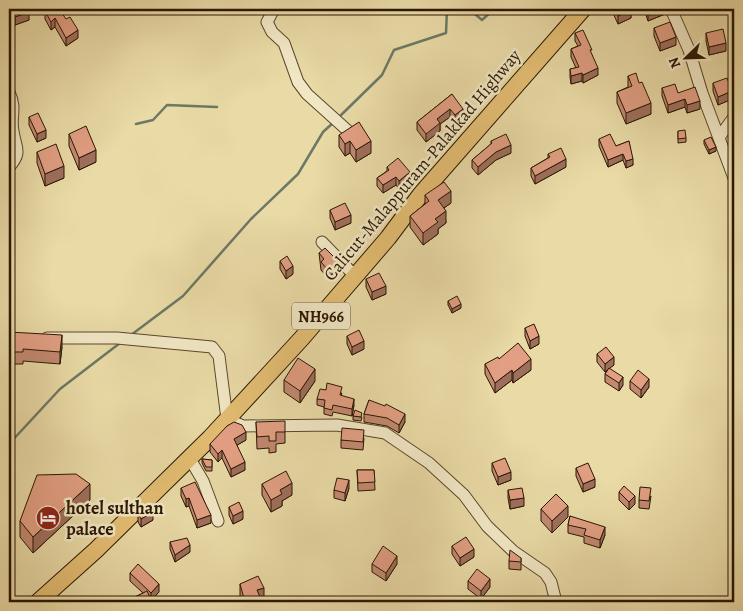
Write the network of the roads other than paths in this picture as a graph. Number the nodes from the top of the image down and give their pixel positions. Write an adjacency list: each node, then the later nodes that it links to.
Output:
1 (274, 9): 6 (street)
2 (583, 9): 11 (highway, Calicut-Malappuram-Palakkad Highway / NH966)
3 (671, 9): 7 (street)
4 (9, 92): 8 (street)
5 (734, 117): 7 (street)
6 (344, 127)
7 (720, 136): 9 (street)
8 (9, 166)
9 (734, 178)
10 (322, 242): 11 (street)
11 (355, 276): 13 (highway, Calicut-Malappuram-Palakkad Highway / NH966)
12 (35, 338): 13 (street)
13 (228, 419): 14 (highway, Calicut-Malappuram-Palakkad Highway / NH966); 17 (street)
14 (190, 459): 15 (street); 16 (highway, Calicut-Malappuram-Palakkad Highway / NH966)
15 (218, 521)
16 (38, 602)
17 (557, 602)

